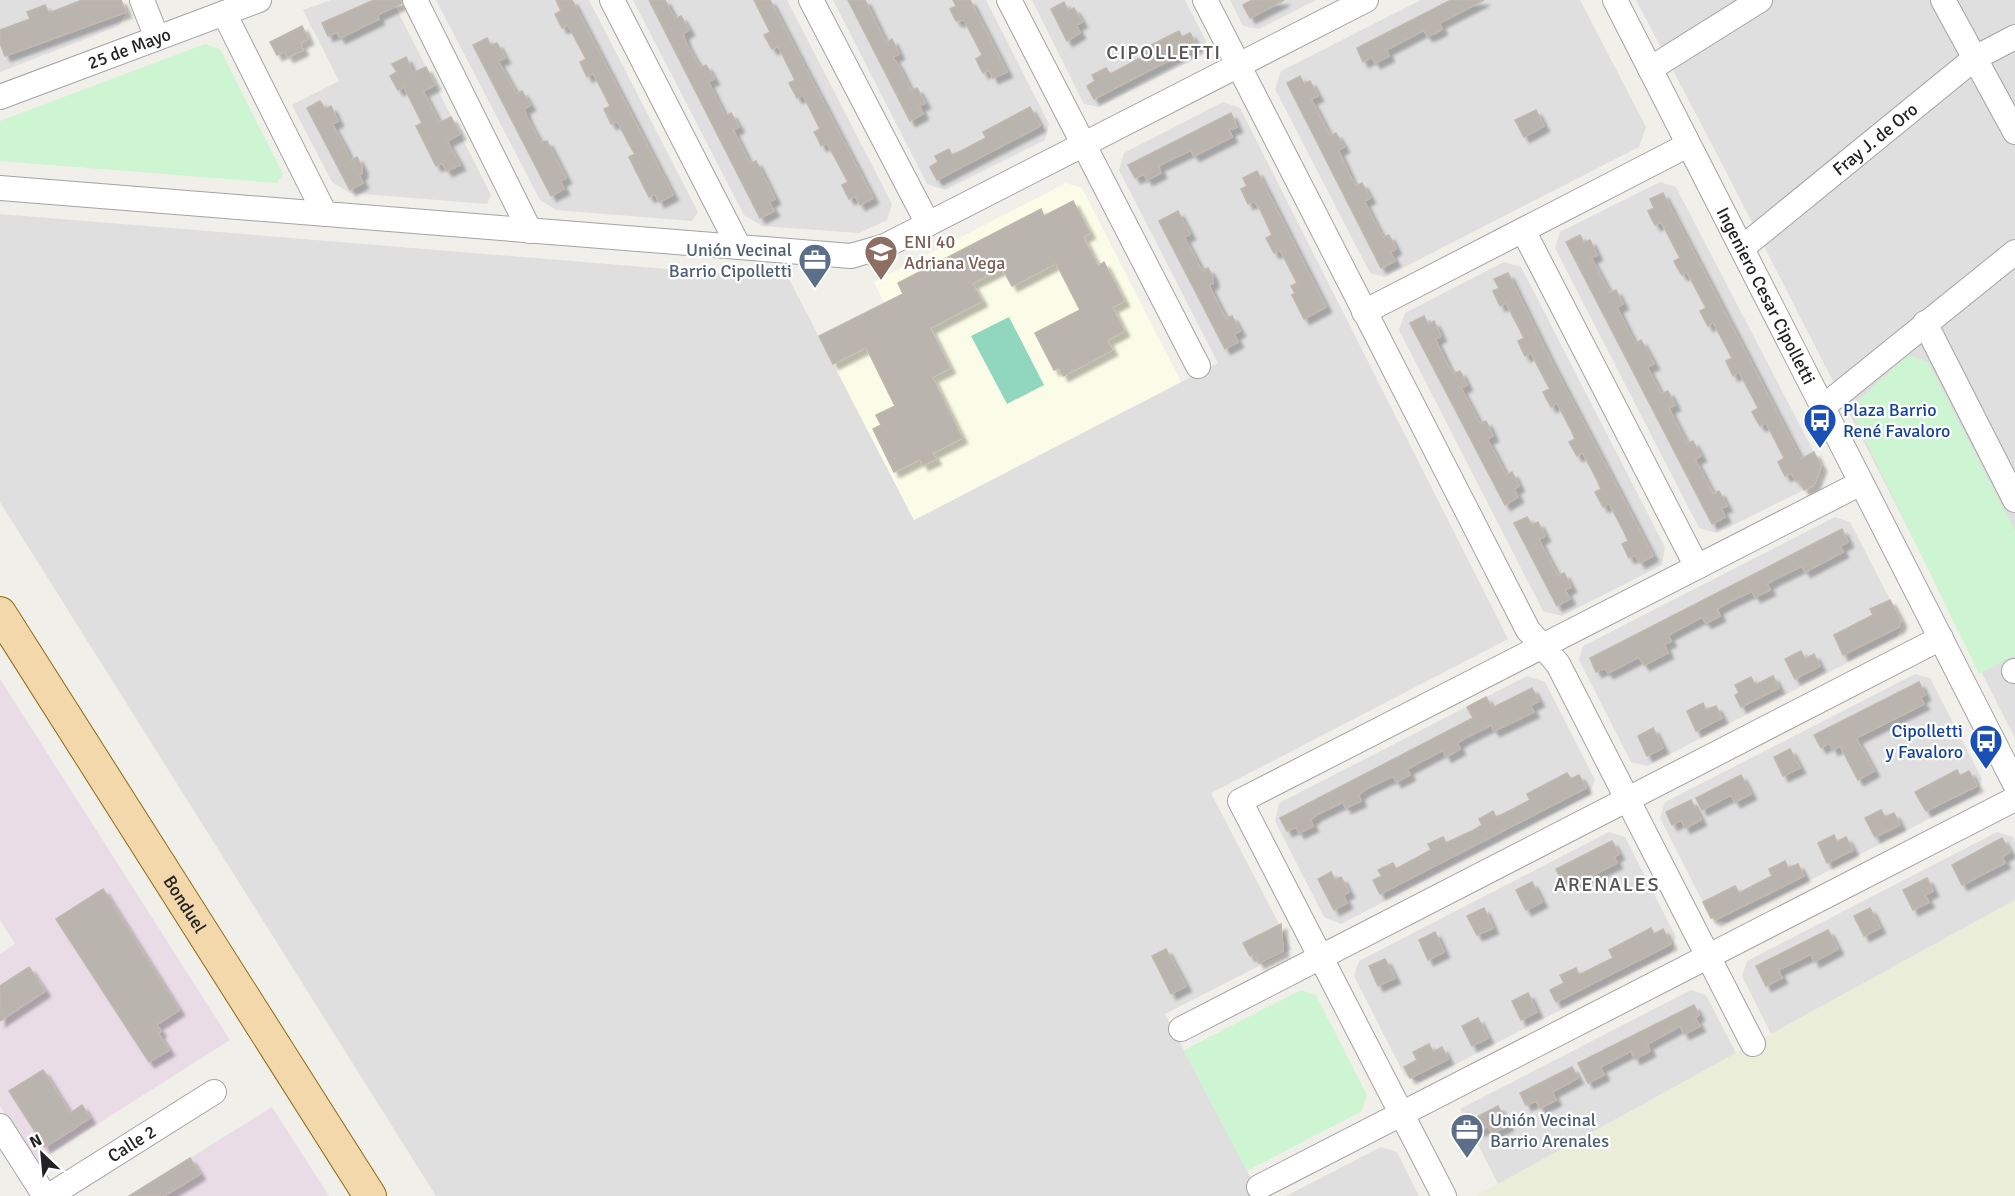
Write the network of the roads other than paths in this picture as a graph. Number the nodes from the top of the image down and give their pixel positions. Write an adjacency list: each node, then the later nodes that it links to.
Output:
1 (142, 0): 14 (street)
2 (259, 0): 12 (street, 25 de Mayo)
3 (415, 0): 26 (street)
4 (612, 0): 27 (street)
5 (811, 0): 24 (street)
6 (1009, 0): 20 (street)
7 (1205, 0): 16 (street)
8 (1366, 0): 16 (street)
9 (1615, 0): 17 (street, Ingeniero Cesar Cipolletti)
10 (1760, 0): 17 (street)
11 (1943, 0): 15 (street)
12 (224, 13): 14 (street, 25 de Mayo); 23 (street)
13 (2015, 37): 15 (street, Fray J. de Oro)
14 (157, 38): 18 (street, 25 de Mayo)
15 (1975, 58): 19 (street); 28 (street, Fray J. de Oro)
16 (1238, 65): 20 (street); 30 (street)
17 (1650, 69): 21 (street, Ingeniero Cesar Cipolletti)
18 (0, 97)
19 (2015, 132)
20 (1084, 144): 24 (street); 32 (street)
21 (1688, 145): 25 (street); 28 (street, Ingeniero Cesar Cipolletti)
22 (0, 188): 23 (street)
23 (325, 214): 26 (street)
24 (928, 224): 27 (street)
25 (1522, 230): 30 (street); 36 (street)
26 (530, 231): 27 (street)
27 (740, 247)
28 (1742, 248): 33 (street, Ingeniero Cesar Cipolletti)
29 (2015, 252): 31 (street)
30 (1365, 312): 39 (street)
31 (1925, 323): 33 (street); 35 (street)
32 (1198, 366)
33 (1823, 408): 34 (street, Ingeniero Cesar Cipolletti)
34 (1861, 483): 36 (street); 38 (street, Ingeniero Cesar Cipolletti)
35 (2015, 500)
36 (1697, 567): 39 (street)
37 (0, 613): 52 (main road, Bonduel)
38 (1941, 638): 40 (street, Ingeniero Cesar Cipolletti); 41 (street)
39 (1542, 646): 41 (street); 43 (street)
40 (2015, 784)
41 (1627, 799): 43 (street); 44 (street)
42 (2015, 799): 44 (street)
43 (1321, 957): 45 (street); 48 (street)
44 (1708, 957): 46 (street); 48 (street)
45 (1181, 1029)
46 (1753, 1044)
47 (214, 1092): 51 (street, Calle 2)
48 (1402, 1114): 50 (street); 53 (street)
49 (0, 1126): 51 (street)
50 (1259, 1187)
51 (47, 1196)
52 (370, 1196)
53 (1444, 1196)

